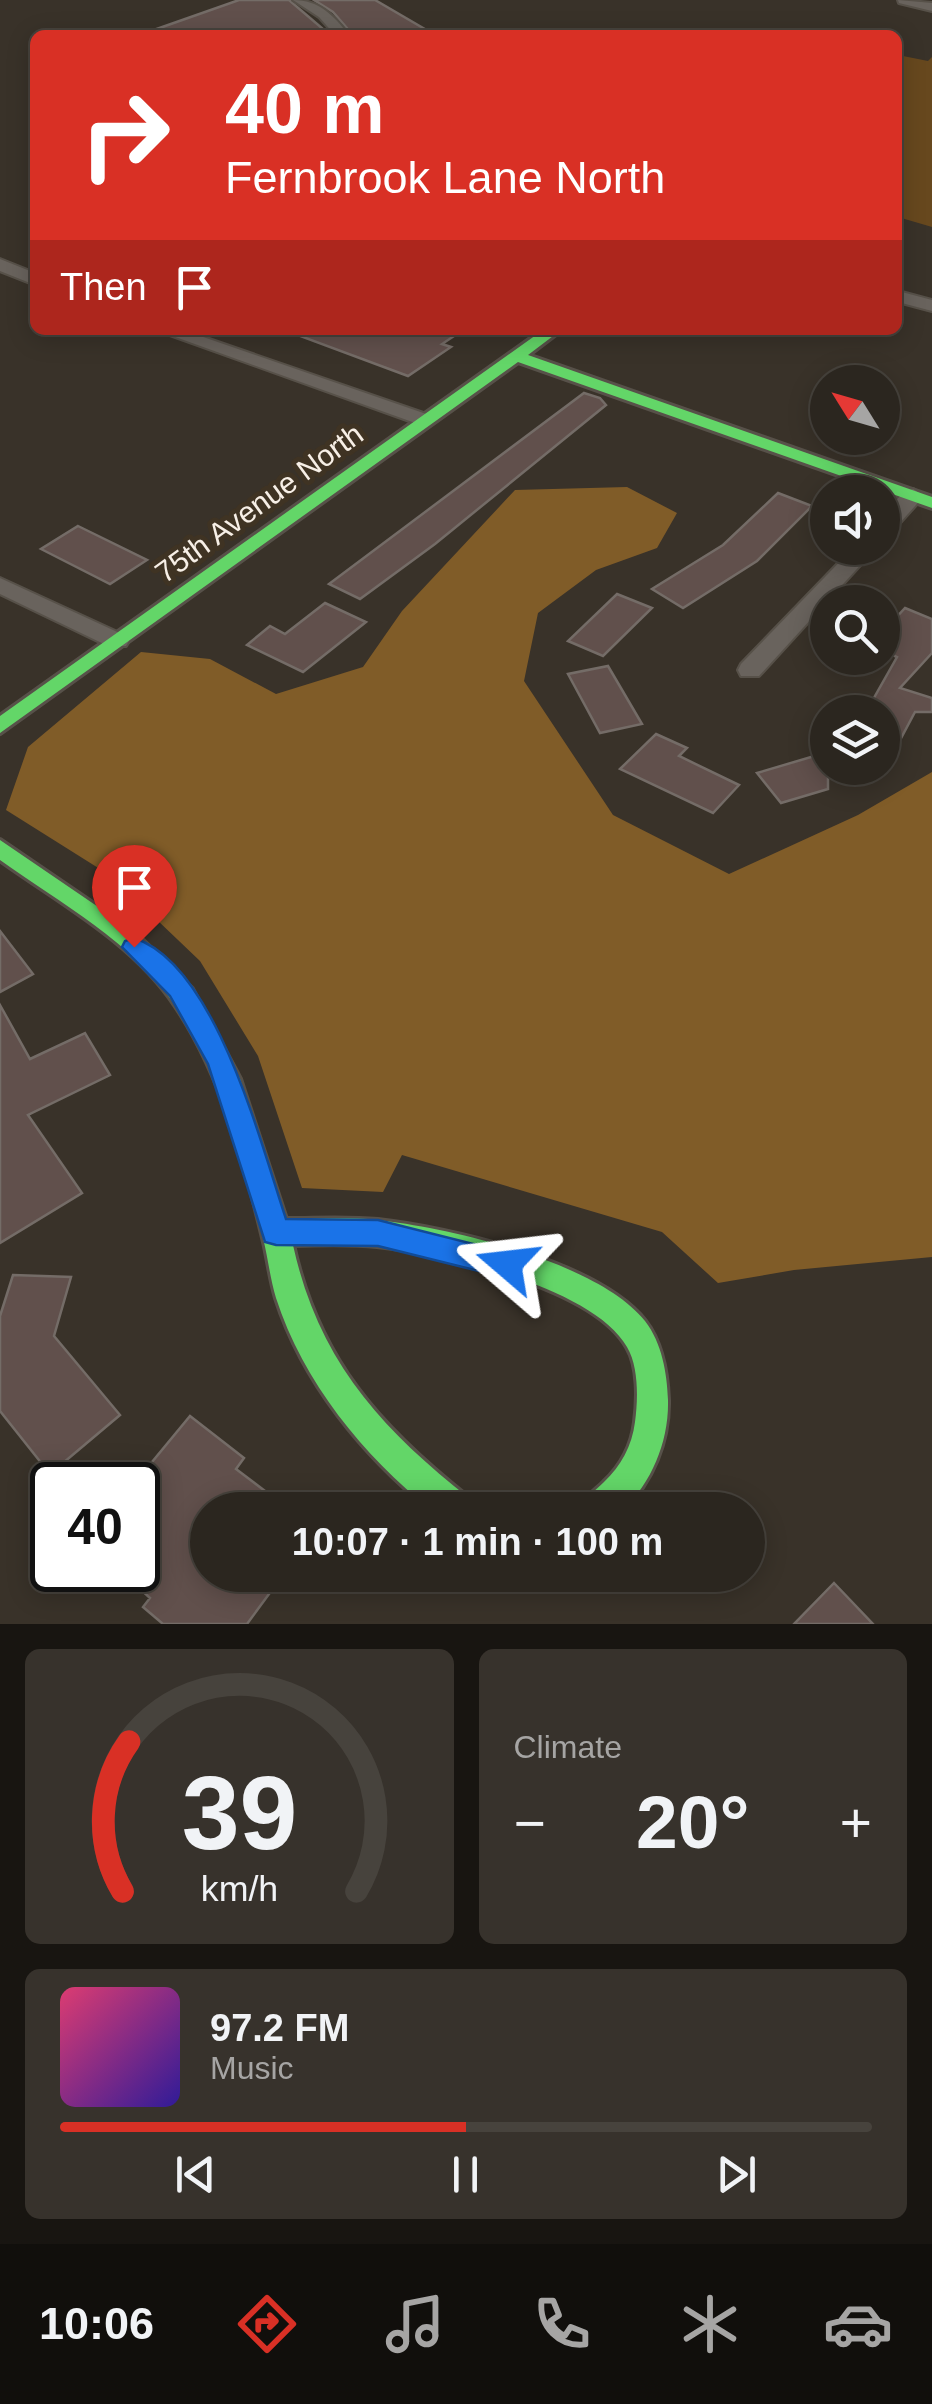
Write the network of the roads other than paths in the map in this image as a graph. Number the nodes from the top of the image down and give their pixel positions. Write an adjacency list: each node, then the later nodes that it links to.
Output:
1 (300, 0): 4 (street)
2 (904, 0): 3 (street)
3 (932, 7)
4 (338, 30)
5 (0, 264): 6 (street)
6 (30, 278)
7 (902, 297): 8 (street)
8 (932, 306)
9 (179, 335): 12 (street)
10 (546, 335): 11 (street, 75th Avenue North)
11 (516, 356): 12 (street, 75th Avenue North); 13 (street)
12 (425, 420): 17 (street, 75th Avenue North)
13 (922, 500): 14 (street)
14 (900, 515)
15 (849, 565): 18 (street)
16 (0, 585): 17 (street)
17 (118, 641): 19 (street, 75th Avenue North)
18 (750, 670)
19 (0, 726)
20 (0, 848): 21 (street)
21 (276, 1232): 22 (street); 23 (street)
22 (432, 1492)
23 (615, 1492)

